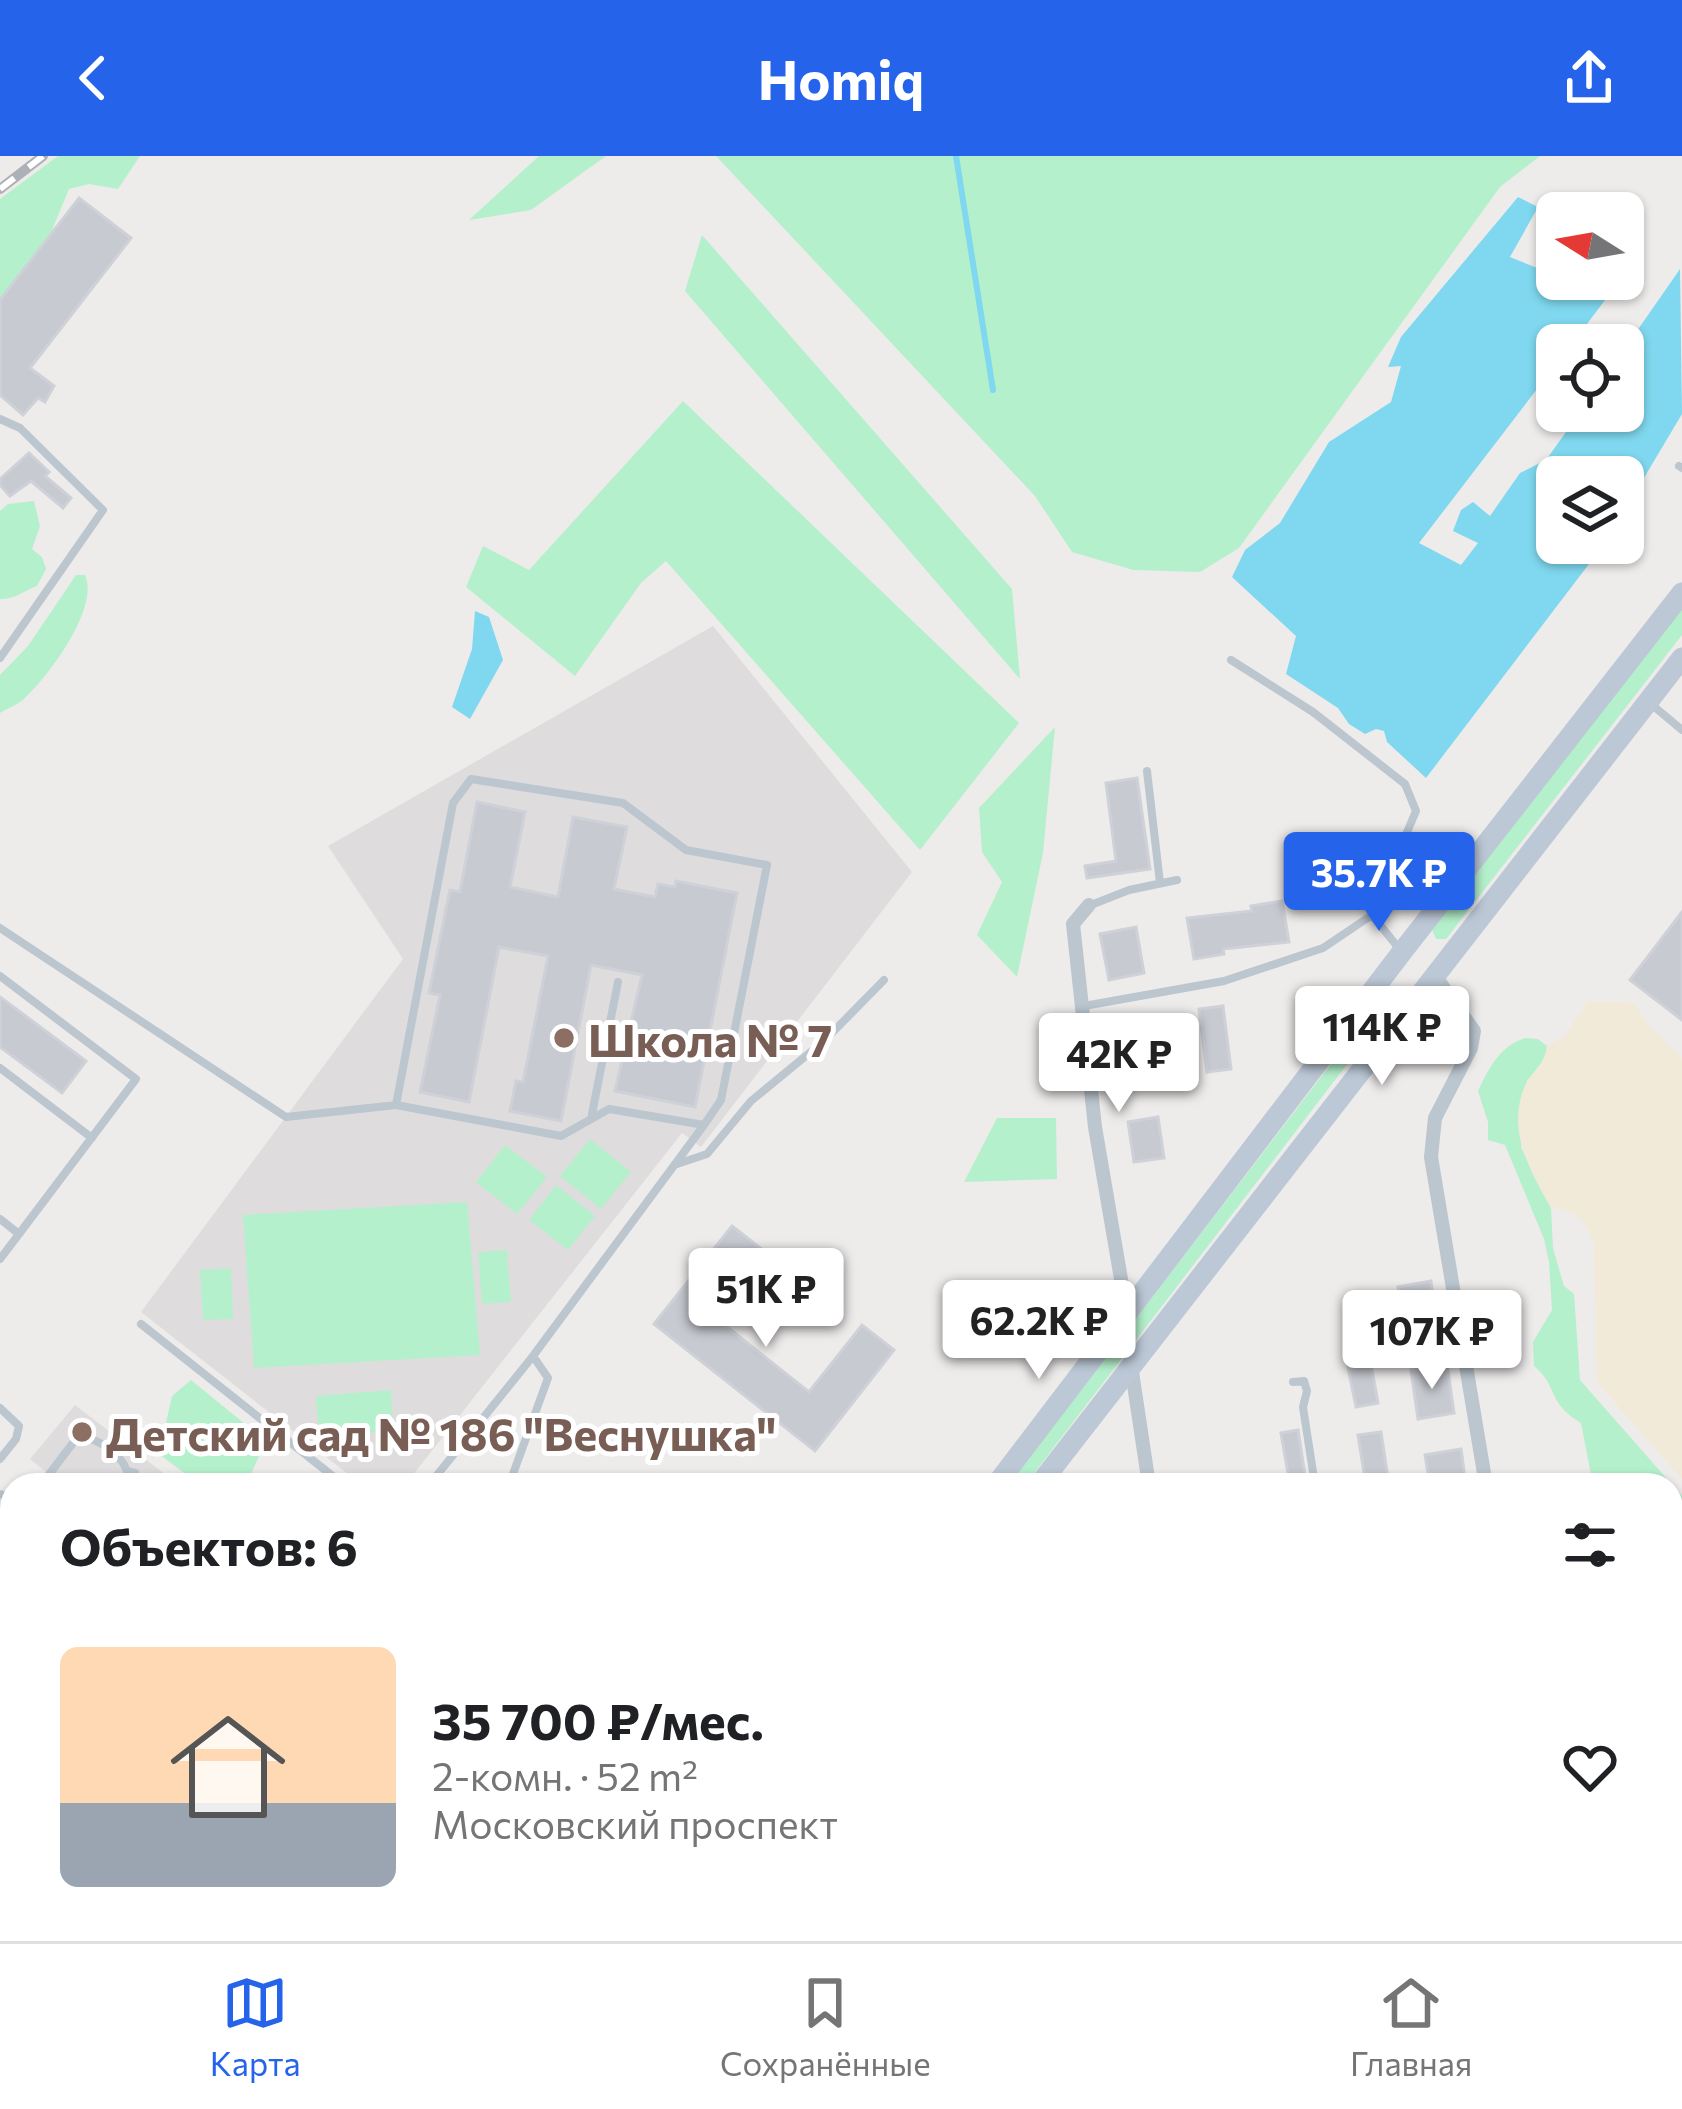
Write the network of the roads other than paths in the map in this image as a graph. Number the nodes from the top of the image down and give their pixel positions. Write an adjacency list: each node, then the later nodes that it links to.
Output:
1 (0, 419): 3 (lane)
2 (1682, 593): 14 (main road)
3 (0, 658)
4 (1682, 658): 6 (main road)
5 (1232, 660): 12 (lane)
6 (1648, 702): 7 (lane); 16 (main road)
7 (1682, 730)
8 (1147, 771): 10 (lane)
9 (1177, 880): 10 (lane)
10 (1160, 883): 11 (lane)
11 (1089, 905): 19 (street)
12 (1372, 915): 14 (lane); 19 (lane)
13 (0, 928): 21 (lane)
14 (1402, 952): 16 (main road); 29 (main road)
15 (0, 976): 24 (lane)
16 (1436, 977): 32 (main road); 45 (street)
17 (884, 980): 25 (lane)
18 (618, 982): 22 (lane)
19 (1084, 1006): 29 (street)
20 (0, 1068): 24 (lane)
21 (396, 1105): 22 (lane); 23 (lane)
22 (591, 1119): 23 (lane)
23 (704, 1125): 25 (lane)
24 (92, 1138): 27 (lane)
25 (674, 1166): 31 (lane)
26 (0, 1219): 27 (lane)
27 (20, 1234): 28 (lane)
28 (0, 1259)
29 (1127, 1314): 41 (main road)
30 (142, 1324): 38 (lane)
31 (533, 1356): 39 (lane); 40 (lane)
32 (1131, 1365): 42 (main road); 43 (street)
33 (1293, 1382): 44 (lane)
34 (0, 1408): 35 (lane)
35 (0, 1459)
36 (50, 1473): 37 (lane)
37 (130, 1473)
38 (329, 1473)
39 (439, 1473)
40 (513, 1473)
41 (1005, 1473)
42 (1048, 1473)
43 (1147, 1473)
44 (1313, 1473)
45 (1484, 1473)

